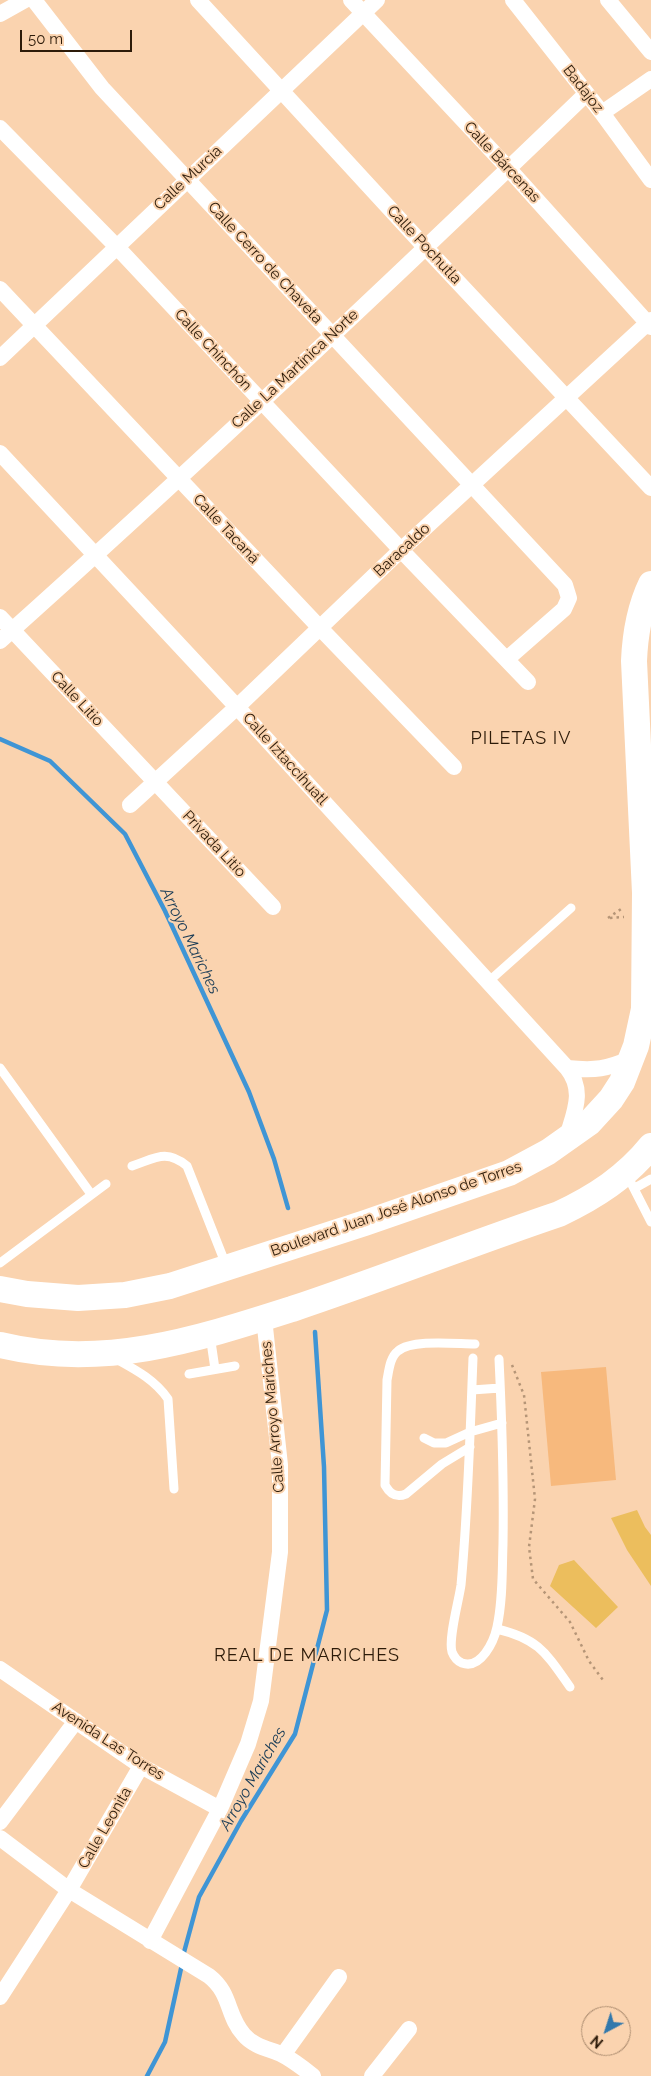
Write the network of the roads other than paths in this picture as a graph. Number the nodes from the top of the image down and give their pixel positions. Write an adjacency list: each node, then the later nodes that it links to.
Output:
1 (25, 0): 8 (street)
2 (34, 0): 17 (street, Calle Cerro de Chaveta)
3 (198, 0): 12 (street, Calle Pochutla)
4 (350, 0): 9 (street, Calle Bárcenas)
5 (377, 0): 9 (street, Calle Murcia)
6 (513, 0): 13 (street, Badajoz)
7 (608, 0): 10 (street)
8 (0, 14)
9 (363, 14): 12 (street, Calle Murcia); 16 (street, Calle Bárcenas)
10 (651, 52)
11 (651, 79): 14 (street)
12 (281, 90): 17 (street, Calle Murcia); 20 (street, Calle Pochutla)
13 (586, 94): 14 (street, Badajoz); 16 (street, Calle La Martinica Norte)
14 (602, 113): 18 (street, Badajoz)
15 (0, 128): 19 (street, Calle Chinchón)
16 (508, 168): 20 (street, Calle La Martinica Norte); 22 (street, Calle Bárcenas)
17 (187, 179): 19 (street, Calle Murcia); 24 (street, Calle Cerro de Chaveta)
18 (651, 180)
19 (116, 246): 23 (street, Calle Murcia); 27 (street, Calle Chinchón)
20 (425, 247): 24 (street, Calle La Martinica Norte); 26 (street, Calle Pochutla)
21 (0, 289): 23 (street, Calle Tacaná)
22 (650, 323): 26 (street, Baracaldo)
23 (35, 325): 25 (street, Calle Murcia); 29 (street, Calle Tacaná)
24 (332, 335): 27 (street, Calle La Martinica Norte); 30 (street, Calle Cerro de Chaveta)
25 (0, 358)
26 (567, 399): 30 (street, Baracaldo); 31 (street, Calle Pochutla)
27 (261, 401): 29 (street, Calle La Martinica Norte); 32 (street, Calle Chinchón)
28 (0, 453): 33 (street, Calle Iztaccíhuatl)
29 (179, 478): 33 (street, Calle La Martinica Norte); 36 (street, Calle Tacaná)
30 (471, 485): 32 (street, Baracaldo); 39 (street, Calle Cerro de Chaveta)
31 (651, 488)
32 (401, 550): 36 (street, Baracaldo); 39 (street, Calle Chinchón)
33 (95, 556): 37 (street, Calle La Martinica Norte); 41 (street, Calle Iztaccíhuatl)
34 (651, 584): 48 (main road, Boulevard Juan José Alonso de Torres)
35 (0, 617): 37 (street, Calle Litio)
36 (320, 628): 41 (street, Baracaldo); 42 (street, Calle Tacaná)
37 (13, 630): 38 (street, Calle La Martinica Norte); 43 (street, Calle Litio)
38 (0, 641)
39 (508, 659): 40 (street, Calle Chinchón)
40 (528, 682)
41 (237, 707): 43 (street, Baracaldo); 47 (street, Calle Iztaccíhuatl)
42 (454, 767)
43 (155, 781): 44 (street, Baracaldo); 45 (street, Privada Litio)
44 (130, 805)
45 (273, 907)
46 (571, 908): 47 (lane)
47 (488, 982): 50 (street, Calle Iztaccíhuatl)
48 (633, 1058): 50 (street); 51 (main road, Boulevard Juan José Alonso de Torres)
49 (0, 1068): 57 (lane)
50 (567, 1068): 51 (street, Calle Iztaccíhuatl)
51 (566, 1141): 60 (main road, Boulevard Juan José Alonso de Torres)
52 (651, 1146): 55 (main road)
53 (132, 1166): 60 (lane)
54 (651, 1179): 55 (lane)
55 (630, 1181): 58 (lane); 62 (main road)
56 (106, 1184): 57 (lane)
57 (91, 1194): 59 (lane)
58 (651, 1222)
59 (0, 1264)
60 (227, 1268): 61 (main road, Boulevard Juan José Alonso de Torres)
61 (0, 1289)
62 (264, 1318): 63 (main road); 84 (street, Calle Arroyo Mariches)
63 (210, 1334): 66 (main road); 70 (lane)
64 (475, 1344): 77 (lane)
65 (0, 1345): 66 (main road)
66 (107, 1354): 78 (lane)
67 (473, 1358): 73 (lane)
68 (499, 1359): 72 (lane)
69 (235, 1366): 70 (lane)
70 (215, 1369): 71 (lane)
71 (189, 1374)
72 (500, 1388): 73 (lane); 74 (lane)
73 (472, 1390): 75 (lane)
74 (502, 1423): 75 (lane); 79 (lane)
75 (470, 1432): 76 (lane); 77 (lane)
76 (424, 1438)
77 (470, 1447): 79 (lane)
78 (174, 1489)
79 (497, 1629): 81 (lane)
80 (1, 1673): 82 (street, Avenida Las Torres)
81 (570, 1687)
82 (76, 1721): 83 (street, Avenida Las Torres); 85 (street)
83 (141, 1766): 84 (street, Avenida Las Torres); 87 (street, Calle Leonita)
84 (220, 1808): 88 (street, Calle Arroyo Mariches)
85 (0, 1822)
86 (0, 1838): 87 (street)
87 (69, 1890): 88 (street); 90 (street, Calle Leonita)
88 (150, 1941): 92 (street)
89 (339, 1977): 92 (street)
90 (0, 1997)
91 (408, 2029): 94 (street)
92 (283, 2055): 93 (street)
93 (313, 2076)
94 (372, 2076)

